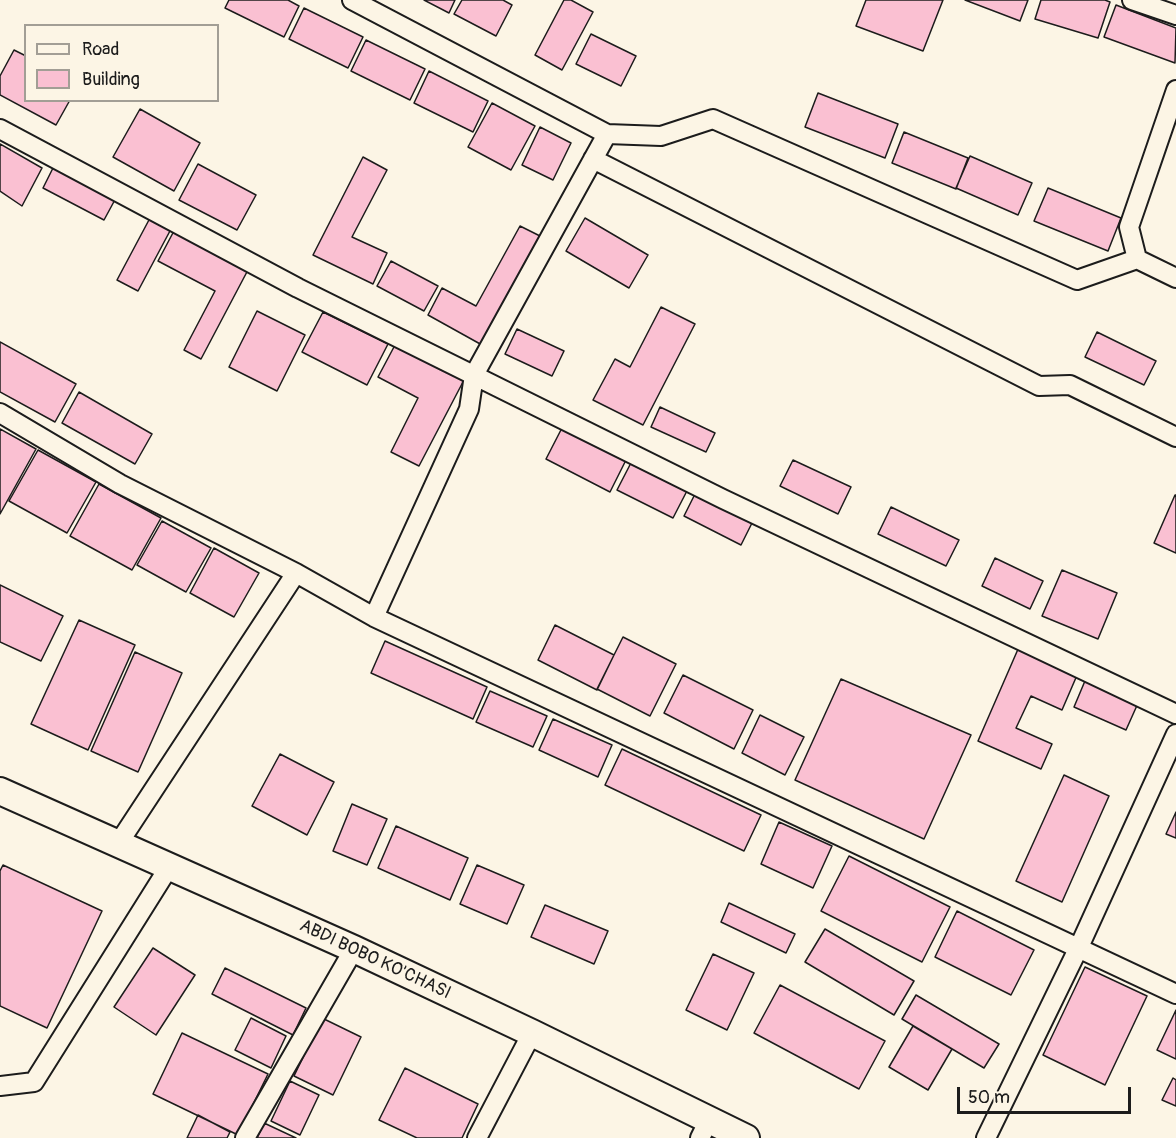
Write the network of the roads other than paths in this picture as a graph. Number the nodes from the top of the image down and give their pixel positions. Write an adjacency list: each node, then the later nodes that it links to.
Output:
1 (352, 0): 6 (street)
2 (1132, 0): 3 (street)
3 (1176, 15)
4 (1176, 90): 8 (street)
5 (0, 129): 10 (street)
6 (607, 134): 7 (street); 8 (street)
7 (593, 159): 10 (street); 12 (street)
8 (1137, 259): 9 (street)
9 (1176, 278)
10 (474, 375): 14 (street); 15 (street)
11 (0, 413): 13 (street)
12 (1176, 437)
13 (296, 573): 14 (street); 18 (street)
14 (375, 617): 20 (street)
15 (1176, 714)
16 (1176, 734): 20 (street)
17 (0, 791): 18 (main road, ABDI BOBO KO'CHASI)
18 (118, 844): 19 (main road, ABDI BOBO KO'CHASI)
19 (169, 867): 21 (main road, ABDI BOBO KO'CHASI); 24 (street)
20 (1079, 947): 22 (street); 29 (street)
21 (354, 949): 23 (main road, ABDI BOBO KO'CHASI); 26 (street)
22 (1176, 994)
23 (532, 1033): 25 (main road, ABDI BOBO KO'CHASI); 27 (street)
24 (0, 1086)
25 (704, 1129): 28 (main road, ABDI BOBO KO'CHASI)
26 (245, 1138)
27 (477, 1138)
28 (746, 1138)
29 (986, 1138)

